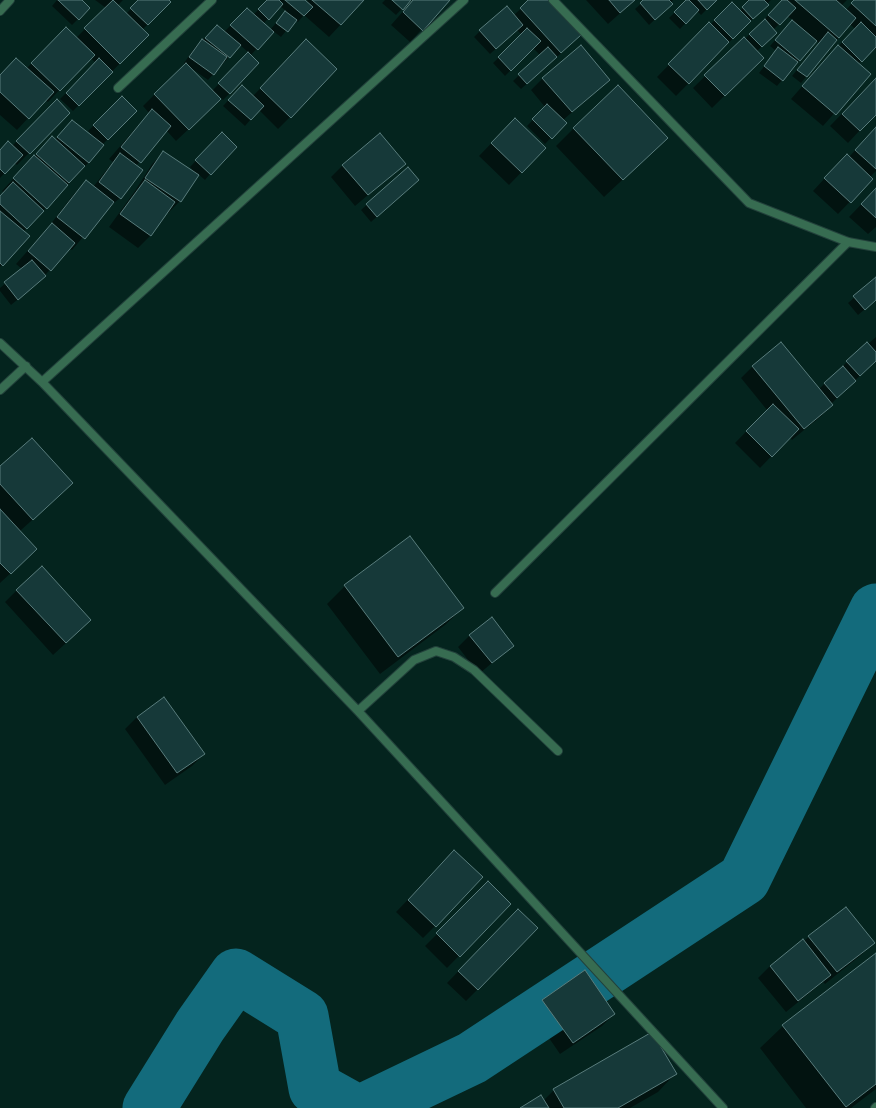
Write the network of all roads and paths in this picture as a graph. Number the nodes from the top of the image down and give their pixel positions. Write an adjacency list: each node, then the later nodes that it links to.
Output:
1 (10, 0): 5 (street)
2 (212, 0): 6 (street)
3 (464, 0): 11 (street)
4 (553, 0): 7 (street)
5 (0, 11)
6 (118, 88)
7 (848, 242): 8 (street); 13 (street)
8 (876, 247)
9 (0, 343): 10 (street)
10 (26, 366): 11 (street); 12 (street)
11 (42, 382): 14 (street)
12 (0, 390)
13 (495, 593)
14 (358, 711): 15 (street); 16 (street)
15 (558, 751)
16 (723, 1108)

